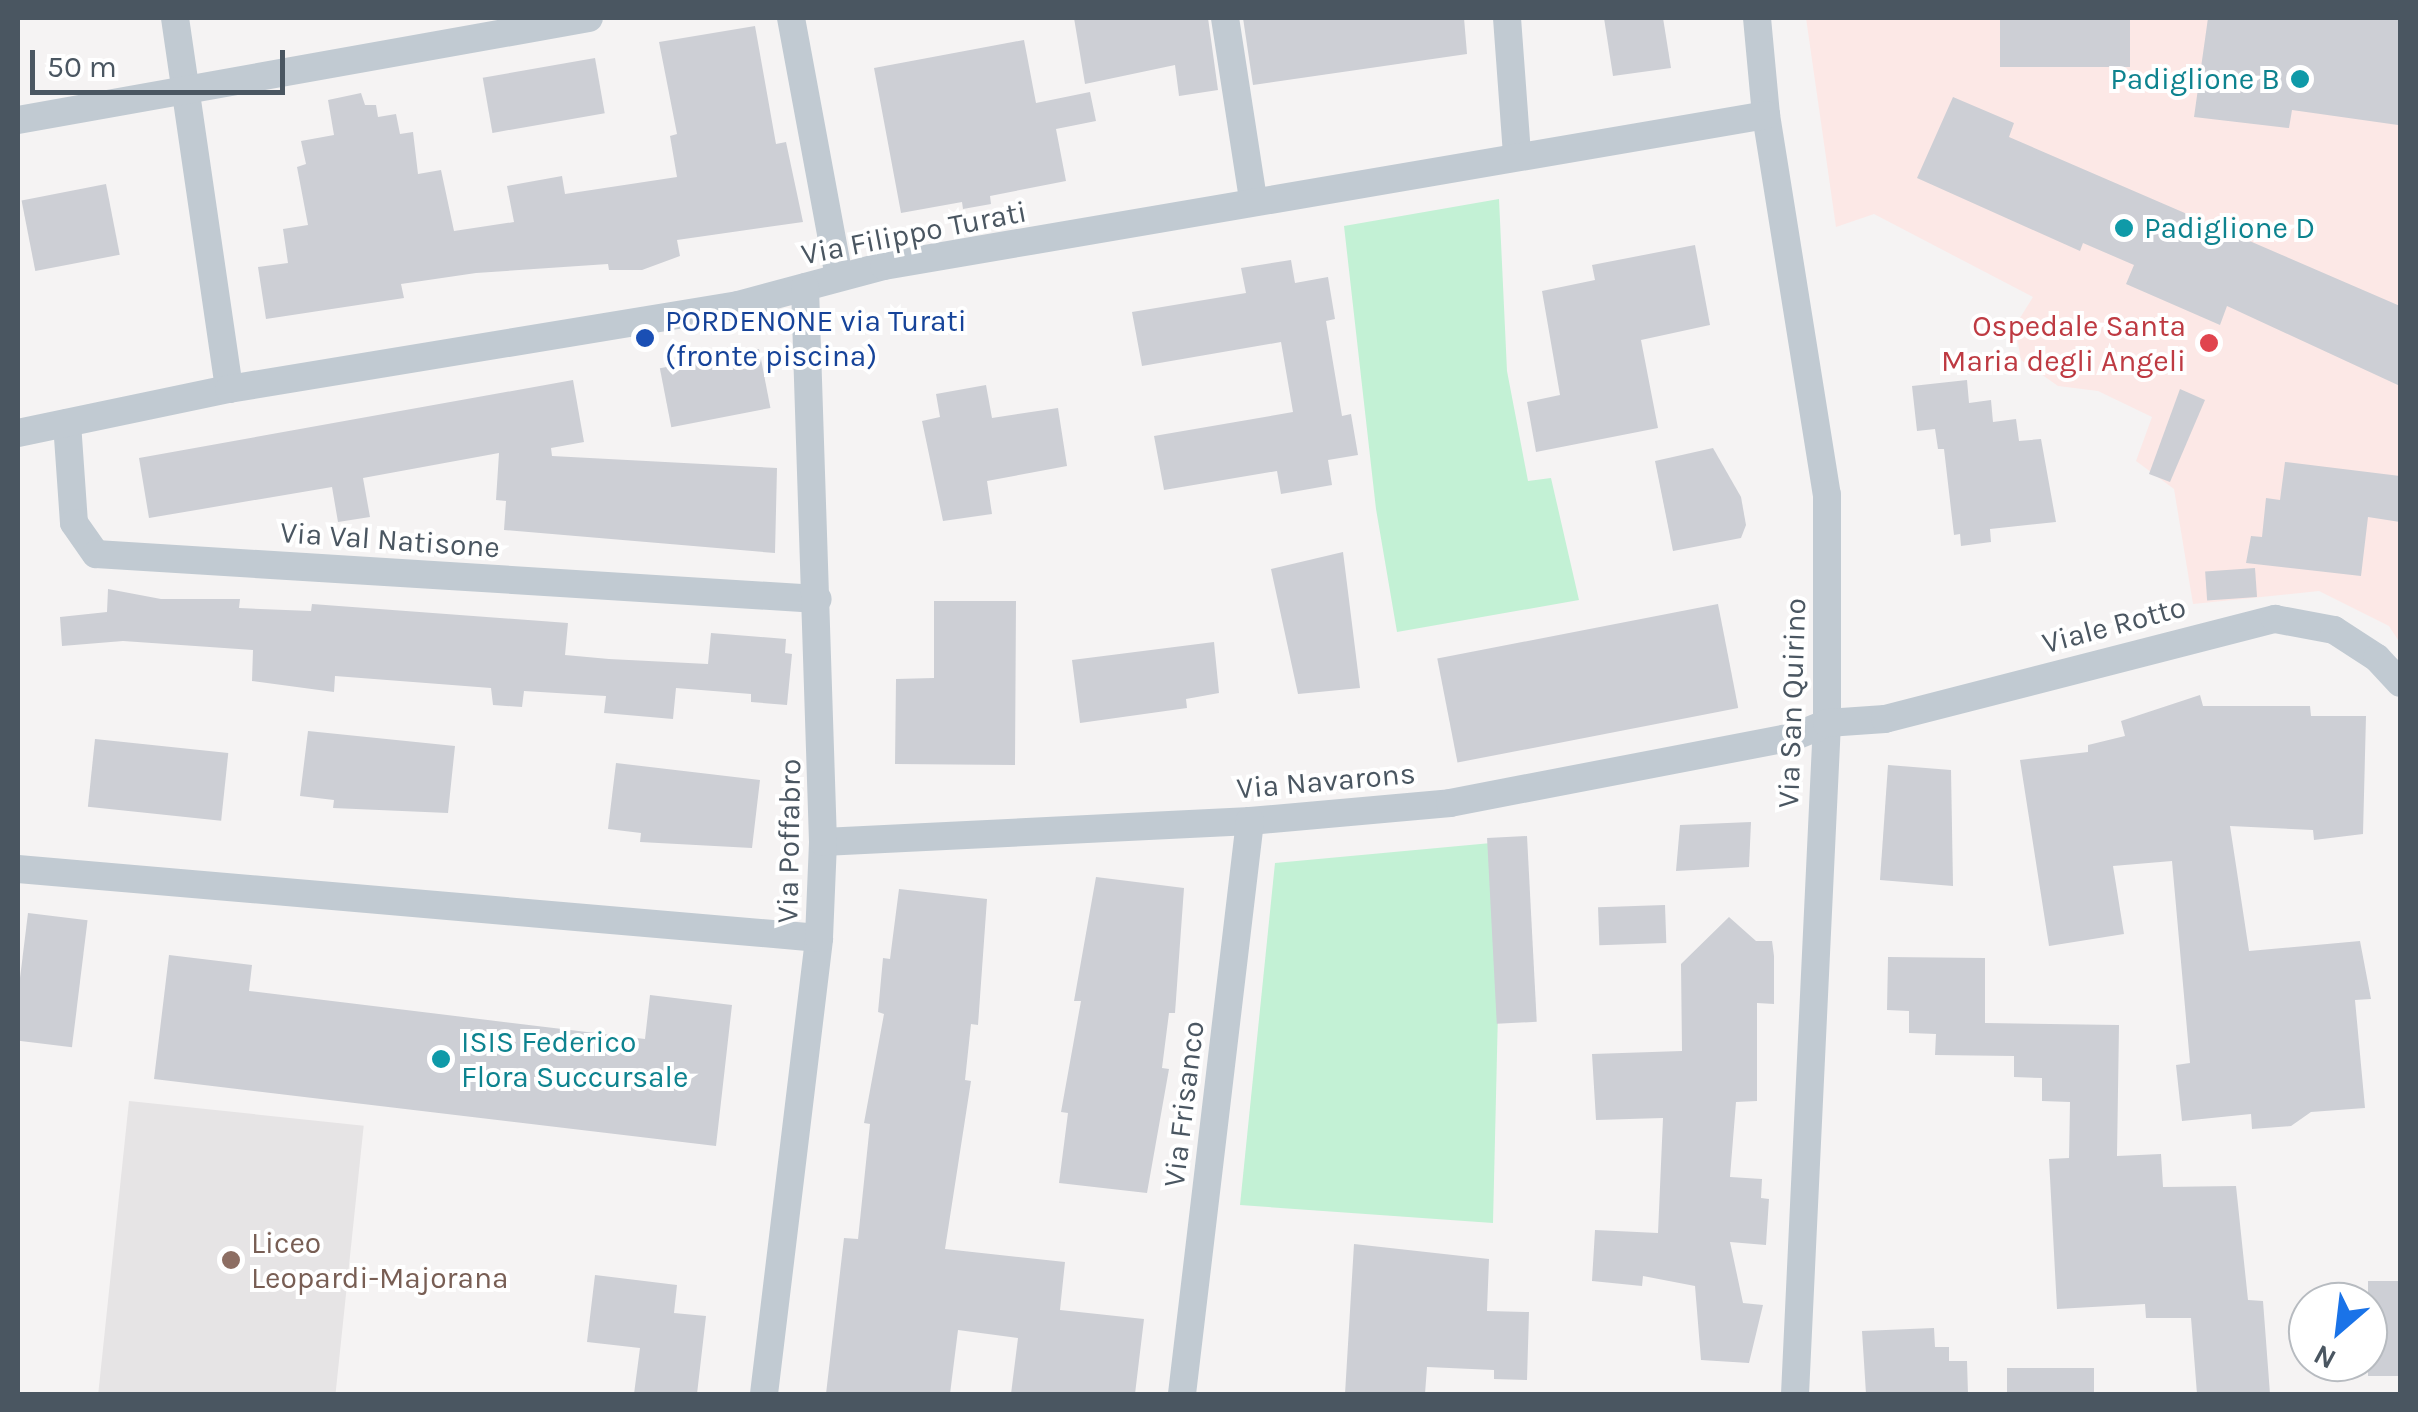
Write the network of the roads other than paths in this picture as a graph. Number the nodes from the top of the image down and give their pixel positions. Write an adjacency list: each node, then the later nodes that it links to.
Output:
1 (175, 18): 7 (street)
2 (590, 18): 7 (street)
3 (790, 18): 12 (street)
4 (1224, 18): 11 (street)
5 (1506, 18): 10 (street)
6 (1757, 18): 8 (street, Via San Quirino)
7 (186, 89): 9 (street); 14 (street)
8 (1766, 115): 10 (street, Via Filippo Turati); 19 (street, Via San Quirino)
9 (18, 120)
10 (1517, 155): 11 (street, Via Filippo Turati)
11 (1252, 199): 12 (street, Via Filippo Turati)
12 (839, 276): 13 (street, Via Filippo Turati)
13 (805, 287): 14 (street, Via Filippo Turati); 17 (street, Via Poffabro)
14 (229, 389): 15 (street, Via Filippo Turati)
15 (67, 423): 16 (street, Via Filippo Turati); 17 (street, Via Val Natisone)
16 (18, 433)
17 (818, 599): 21 (street, Via Poffabro)
18 (2400, 682): 19 (street, Viale Rotto)
19 (1826, 723): 20 (street, Via Navarons); 26 (street, Via San Quirino)
20 (1250, 821): 21 (street, Via Navarons); 25 (street, Via Frisanco)
21 (823, 842): 23 (street, Via Poffabro)
22 (18, 869): 23 (street)
23 (819, 938): 24 (street, Via Poffabro)
24 (764, 1394)
25 (1182, 1394)
26 (1795, 1394)

